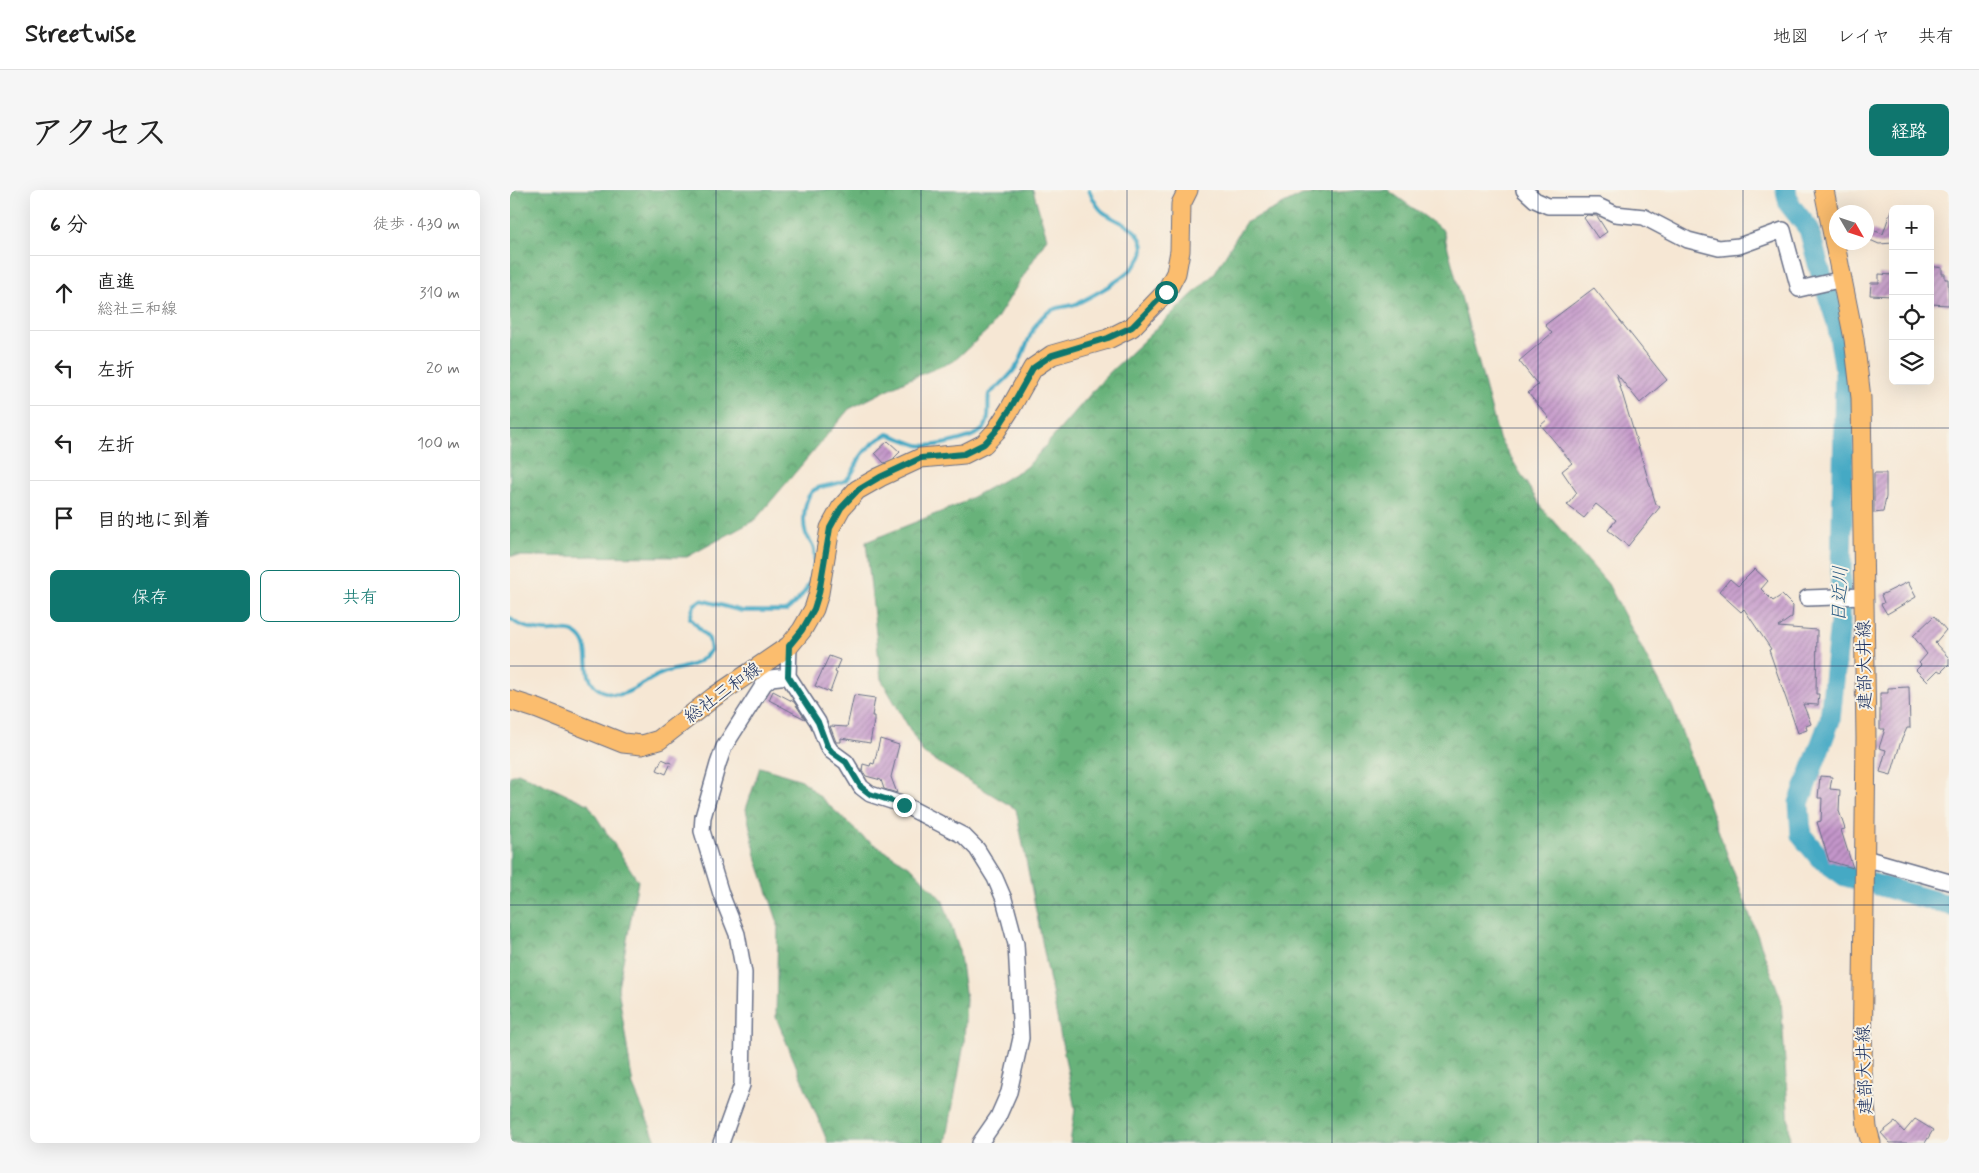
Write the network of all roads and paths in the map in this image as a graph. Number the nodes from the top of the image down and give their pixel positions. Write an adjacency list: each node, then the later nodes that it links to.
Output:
1 (1188, 190): 7 (main road, 総社三和線)
2 (1524, 190): 4 (street)
3 (1824, 190): 4 (main road, 建部大井線)
4 (1837, 280): 5 (main road, 建部大井線)
5 (1861, 597): 6 (street); 10 (main road, 建部大井線)
6 (1807, 598)
7 (789, 646): 8 (street); 9 (main road, 総社三和線)
8 (788, 676): 12 (street); 13 (street)
9 (510, 700)
10 (1865, 864): 11 (street); 14 (main road, 建部大井線)
11 (1949, 882)
12 (721, 1143)
13 (980, 1143)
14 (1871, 1143)

